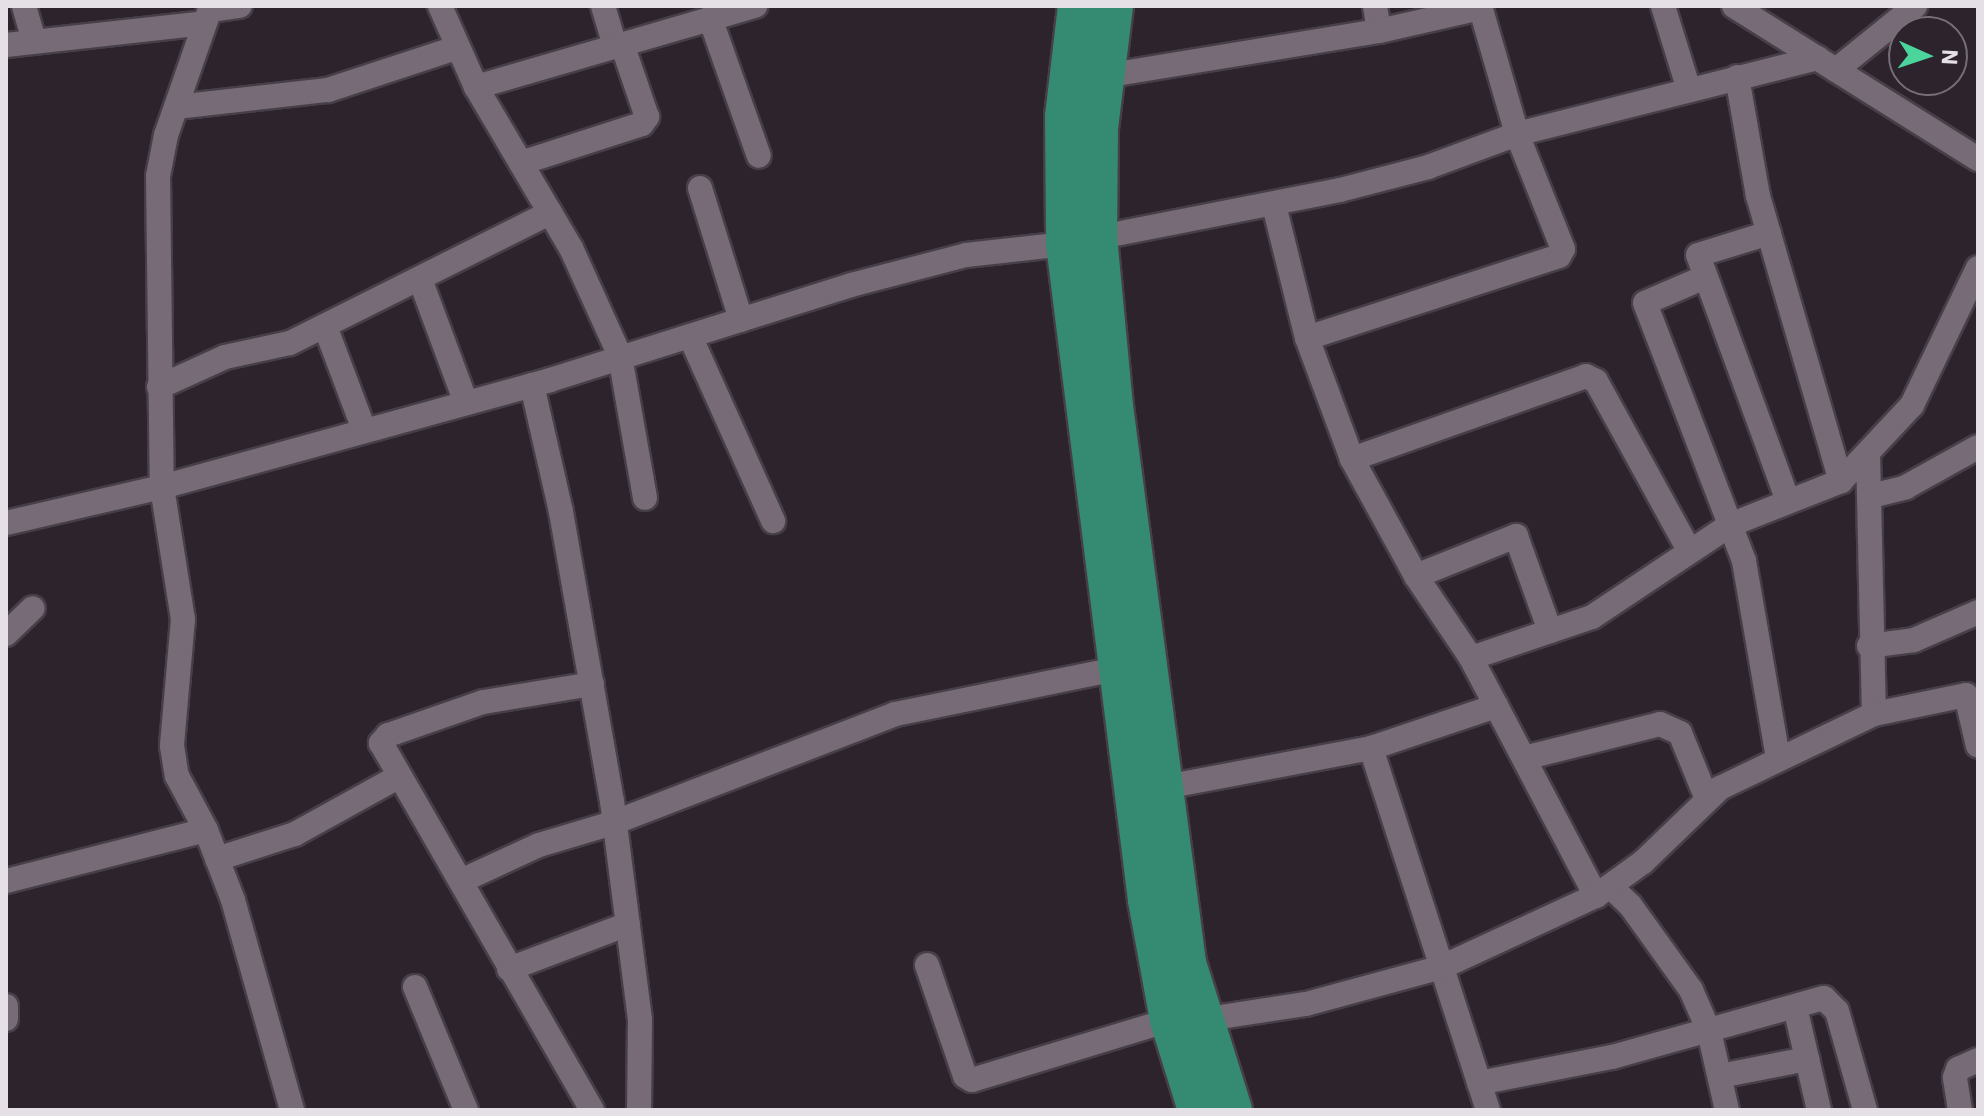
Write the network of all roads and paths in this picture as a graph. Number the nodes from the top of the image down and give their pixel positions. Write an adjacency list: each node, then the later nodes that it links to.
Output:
1 (24, 6): 17 (street)
2 (240, 6): 13 (street)
3 (440, 6): 20 (street)
4 (603, 6): 19 (street)
5 (755, 6): 15 (street)
6 (1077, 6): 35 (main road)
7 (1114, 6): 22 (main road)
8 (1375, 6): 16 (street)
9 (1663, 6): 25 (street)
10 (1734, 6): 21 (street)
11 (1915, 6): 21 (street)
12 (1480, 7): 16 (street); 27 (street)
13 (209, 13): 14 (street); 26 (street)
14 (134, 17): 17 (street)
15 (710, 18): 19 (street); 28 (street)
16 (1379, 31): 22 (street)
17 (34, 42): 18 (street)
18 (6, 45)
19 (618, 45): 24 (street); 30 (street)
20 (456, 48): 24 (street); 26 (street)
21 (1827, 64): 23 (street); 29 (street)
22 (1104, 76): 35 (main road)
23 (1737, 77): 25 (street); 34 (street)
24 (476, 87): 30 (street)
25 (1689, 90): 27 (street)
26 (176, 107): 47 (street)
27 (1517, 134): 32 (street); 44 (street)
28 (759, 156)
29 (1978, 159)
30 (521, 163): 33 (street)
31 (700, 188): 40 (street)
32 (1274, 205): 35 (street); 44 (street)
33 (550, 213): 38 (street); 45 (street)
34 (1769, 233): 37 (street); 53 (street)
35 (1082, 240): 40 (street); 69 (main road); 78 (main road)
36 (1978, 268): 41 (street)
37 (1705, 277): 57 (street); 60 (street)
38 (420, 279): 42 (street); 48 (street)
39 (1978, 313): 41 (street)
40 (741, 320): 43 (street)
41 (1953, 323): 50 (street)
42 (325, 326): 47 (street); 49 (street)
43 (690, 336): 45 (street); 58 (street)
44 (1307, 338): 52 (street)
45 (620, 356): 46 (street); 56 (street)
46 (532, 385): 48 (street); 70 (street)
47 (159, 387): 54 (street)
48 (466, 403): 49 (street)
49 (364, 430): 54 (street)
50 (1868, 453): 53 (street); 55 (street)
51 (1976, 456): 55 (street)
52 (1352, 459): 61 (street); 62 (street)
53 (1841, 481): 57 (street)
54 (162, 487): 59 (street); 81 (street)
55 (1871, 496): 67 (street)
56 (645, 498)
57 (1788, 501): 60 (street)
58 (773, 521)
59 (6, 523)
60 (1730, 525): 61 (street); 76 (street)
61 (1689, 550): 65 (street)
62 (1416, 576): 65 (street); 68 (street)
63 (33, 608): 66 (street)
64 (1978, 612): 67 (street)
65 (1550, 631): 68 (street)
66 (6, 634)
67 (1869, 646): 72 (street)
68 (1471, 658): 71 (street)
69 (1116, 669): 80 (street); 94 (main road)
70 (592, 684): 77 (street); 80 (street)
71 (1496, 706): 74 (street); 75 (street)
72 (1874, 714): 73 (street); 76 (street)
73 (1978, 746)
74 (1371, 748): 78 (street); 88 (street)
75 (1524, 758): 79 (street); 85 (street)
76 (1778, 758): 79 (street)
77 (398, 777): 82 (street); 84 (street)
78 (1165, 787): 94 (main road)
79 (1707, 799): 85 (street)
80 (613, 823): 84 (street); 86 (street)
81 (206, 830): 82 (street); 83 (street)
82 (217, 859): 101 (street)
83 (6, 881)
84 (461, 881): 89 (street)
85 (1603, 891): 88 (street); 95 (street)
86 (628, 924): 89 (street); 103 (street)
87 (927, 965): 94 (street)
88 (1442, 967): 94 (street); 99 (street)
89 (509, 969): 100 (street)
90 (415, 987): 102 (street)
91 (6, 1006): 93 (street)
92 (1795, 1007): 95 (street); 96 (street); 109 (street)
93 (6, 1019)
94 (1185, 1020): 104 (main road); 105 (main road)
95 (1709, 1031): 98 (street); 99 (street)
96 (1807, 1059): 98 (street); 108 (street)
97 (1978, 1060): 110 (street)
98 (1720, 1076): 107 (street)
99 (1479, 1083): 106 (street)
100 (583, 1108)
101 (292, 1110)
102 (466, 1110)
103 (639, 1110)
104 (1197, 1110)
105 (1233, 1110)
106 (1488, 1110)
107 (1727, 1110)
108 (1819, 1110)
109 (1865, 1110)
110 (1960, 1110)

